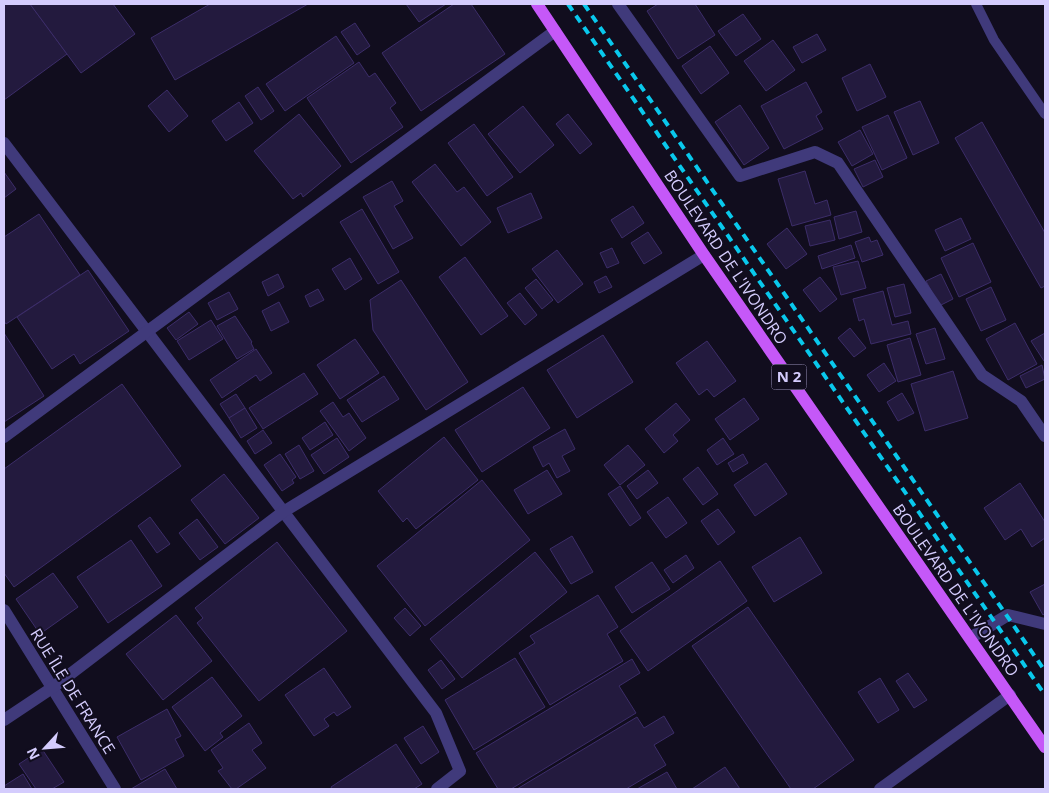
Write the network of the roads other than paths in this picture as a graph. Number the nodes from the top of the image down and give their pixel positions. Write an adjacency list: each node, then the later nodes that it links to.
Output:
1 (537, 4): 4 (main road, BOULEVARD DE L'IVONDRO / N 2)
2 (618, 4): 9 (street)
3 (976, 4): 5 (lane)
4 (555, 30): 7 (main road, BOULEVARD DE L'IVONDRO / N 2); 8 (street)
5 (1045, 114)
6 (4, 143): 8 (street)
7 (704, 255): 11 (street); 14 (main road, BOULEVARD DE L'IVONDRO / N 2)
8 (146, 331): 10 (street); 11 (street)
9 (1045, 436)
10 (4, 437)
11 (283, 512): 15 (street); 20 (street)
12 (4, 610): 15 (street, RUE ÎLE DE FRANCE)
13 (1045, 624): 14 (street)
14 (970, 638): 16 (main road, BOULEVARD DE L'IVONDRO / N 2)
15 (52, 688): 17 (street); 19 (street, RUE ÎLE DE FRANCE)
16 (1010, 695): 18 (main road, BOULEVARD DE L'IVONDRO / N 2); 21 (street)
17 (4, 720)
18 (1045, 748)
19 (115, 789)
20 (436, 789)
21 (880, 789)

